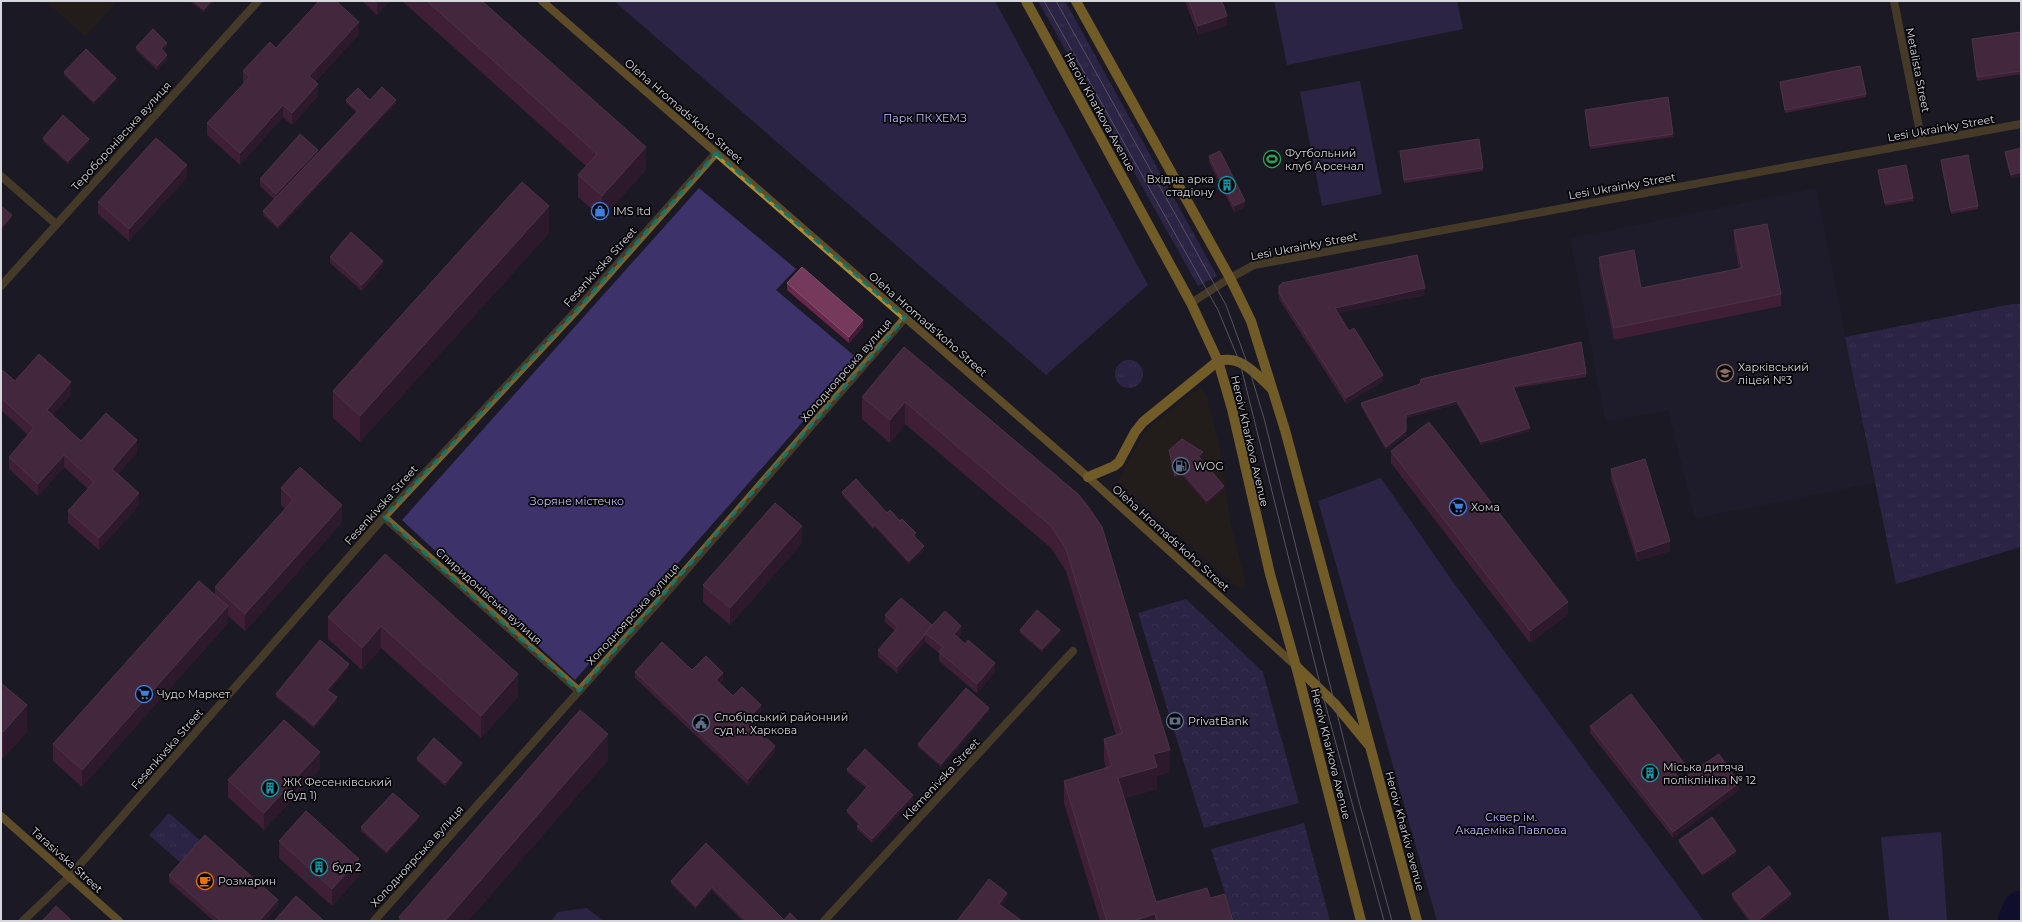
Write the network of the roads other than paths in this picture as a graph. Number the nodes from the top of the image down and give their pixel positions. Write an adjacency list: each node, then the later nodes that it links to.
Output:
1 (258, 1): 10 (street, Тероборонівська вулиця)
2 (542, 1): 8 (main road, Oleha Hromadsʹkoho Street)
3 (1026, 1): 13 (main road, Heroiv Kharkova Avenue)
4 (1076, 1): 11 (main road)
5 (1894, 1): 7 (street, Metalista Street)
6 (2021, 124): 7 (street, Lesi Ukrainky Street)
7 (1922, 142): 11 (street, Lesi Ukrainky Street)
8 (716, 153): 14 (main road, Oleha Hromadsʹkoho Street); 18 (street, Fesenkivska Street)
9 (1, 176): 10 (street)
10 (56, 224): 12 (street, Тероборонівська вулиця)
11 (1230, 278): 13 (street, Lesi Ukrainky Street); 16 (main road)
12 (1, 286)
13 (1191, 303): 15 (main road, Heroiv Kharkova Avenue)
14 (905, 318): 17 (main road, Oleha Hromadsʹkoho Street); 21 (street, Холодноярська вулиця)
15 (1218, 361): 16 (main road); 17 (main road); 20 (main road, Heroiv Kharkova Avenue)
16 (1272, 388): 22 (main road)
17 (1088, 477): 20 (main road, Oleha Hromadsʹkoho Street)
18 (384, 517): 21 (street, Спиридонівська вулиця); 24 (street, Fesenkivska Street)
19 (1073, 651): 28 (street, Klemenivska Street)
20 (1296, 666): 22 (main road); 29 (main road, Heroiv Kharkova Avenue)
21 (579, 691): 27 (street, Холодноярська вулиця)
22 (1370, 748): 30 (main road, Heroiv Kharkiv avenue)
23 (1, 816): 24 (main road, Tarasivska Street)
24 (69, 877): 25 (street, Fesenkivska Street); 26 (main road, Tarasivska Street)
25 (24, 921)
26 (119, 921)
27 (374, 921)
28 (824, 921)
29 (1361, 921)
30 (1417, 921)

